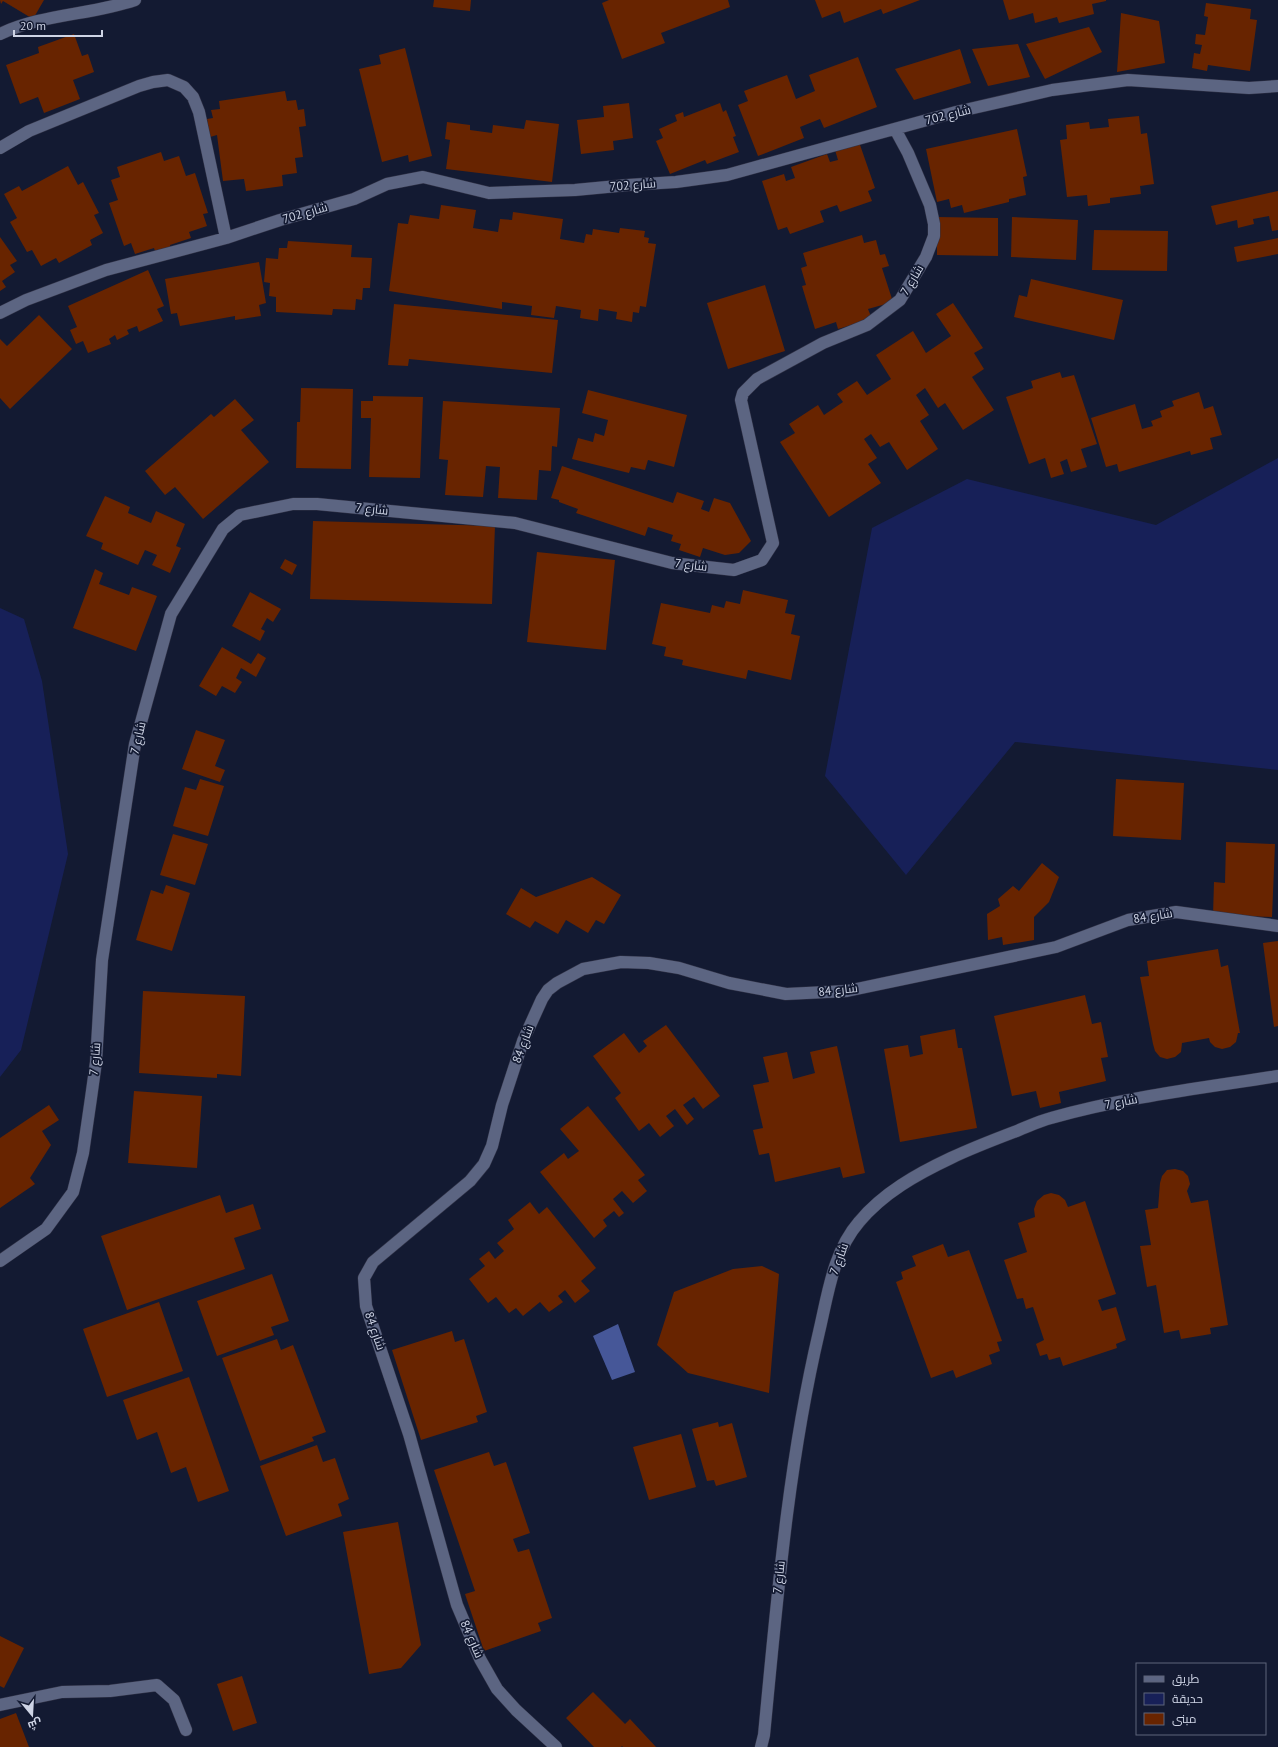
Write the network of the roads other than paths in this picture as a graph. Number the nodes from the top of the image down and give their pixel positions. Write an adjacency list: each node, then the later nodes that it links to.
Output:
1 (135, 0): 2 (street)
2 (0, 34)
3 (1278, 86): 4 (street, شارع 702)
4 (894, 129): 6 (street, شارع 702); 10 (street, شارع 7)
5 (0, 148): 6 (street)
6 (226, 238): 7 (street, شارع 702)
7 (0, 313)
8 (1278, 926): 13 (street, شارع 84)
9 (1278, 1076): 14 (street, شارع 7)
10 (0, 1261)
11 (0, 1705): 12 (street)
12 (186, 1730)
13 (556, 1747)
14 (761, 1747)

